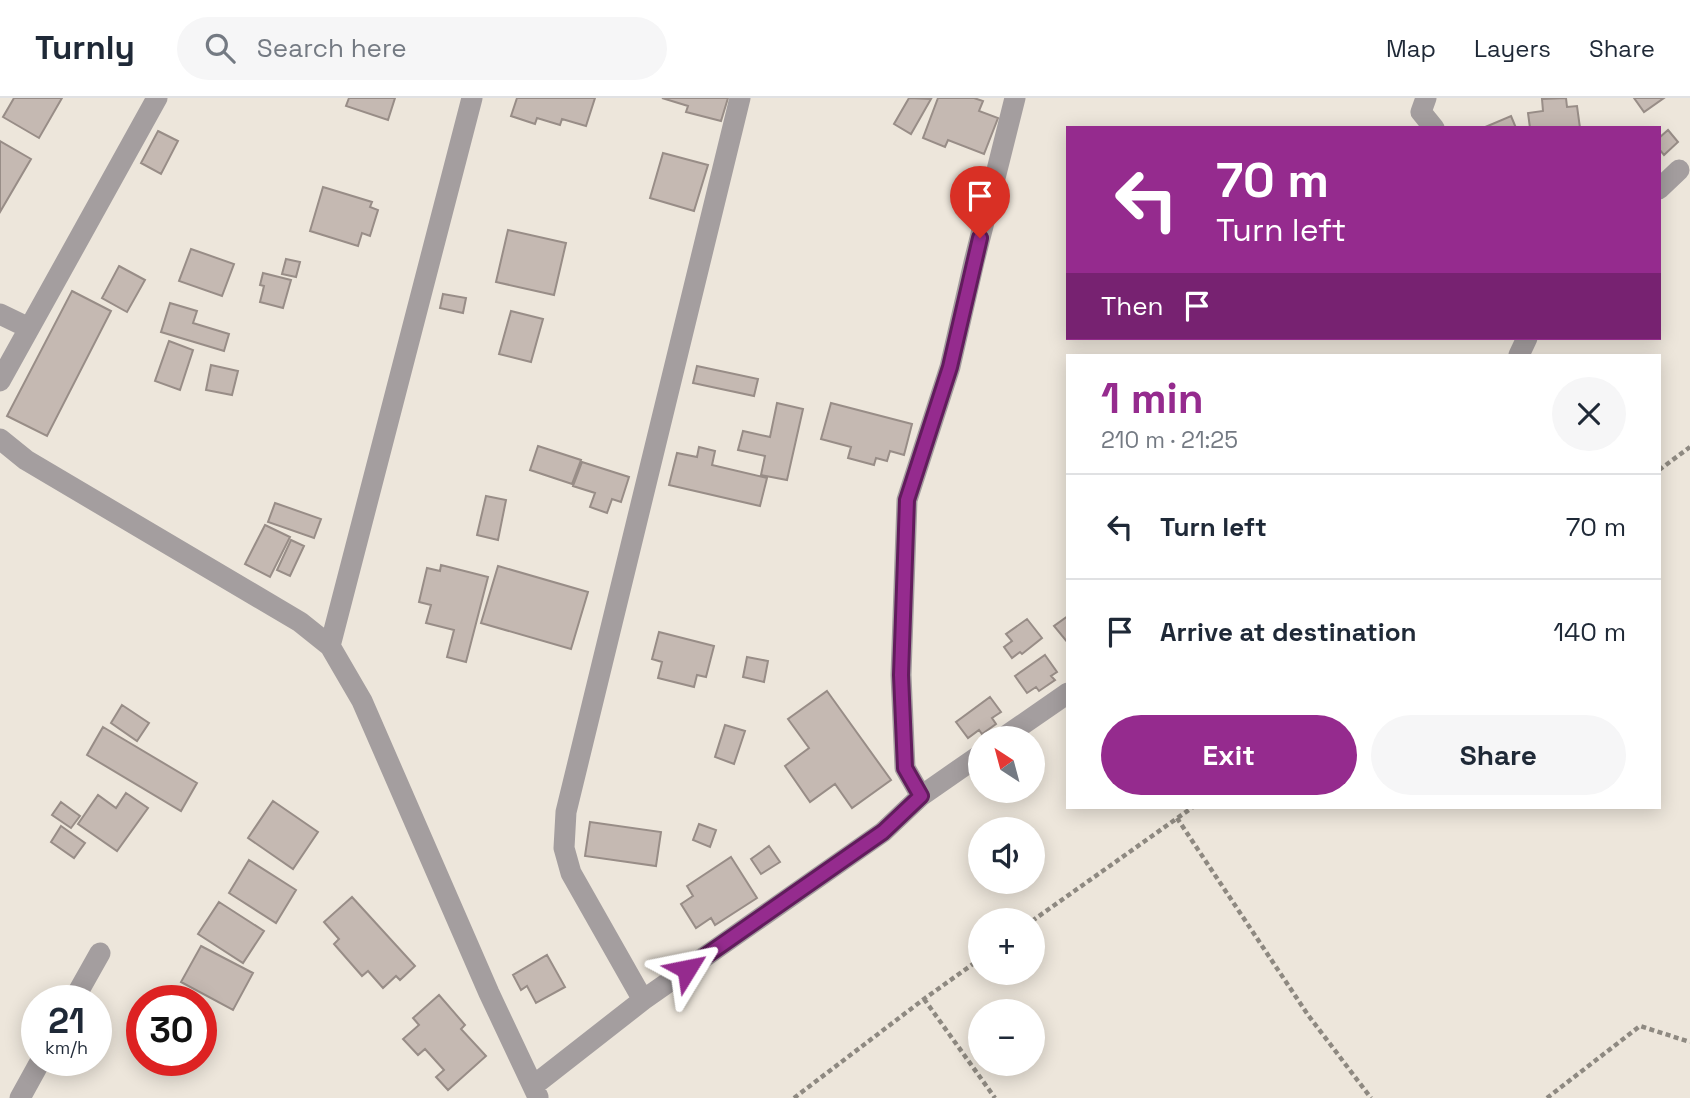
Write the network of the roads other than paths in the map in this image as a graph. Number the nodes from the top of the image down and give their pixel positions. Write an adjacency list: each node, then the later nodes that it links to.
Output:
1 (157, 98): 10 (street)
2 (472, 98): 13 (street)
3 (740, 98): 20 (street)
4 (1015, 98): 17 (street)
5 (1426, 98): 6 (street)
6 (1432, 126)
7 (1679, 170): 8 (street)
8 (1661, 187)
9 (0, 314): 10 (street)
10 (29, 328): 11 (street)
11 (0, 381)
12 (0, 439): 13 (street)
13 (330, 646): 22 (street)
14 (1066, 694): 15 (street)
15 (1020, 726)
16 (968, 763): 17 (street)
17 (921, 796): 20 (street)
18 (100, 953): 19 (street)
19 (82, 985)
20 (643, 1000): 22 (street)
21 (32, 1076): 23 (street)
22 (536, 1092)
23 (20, 1098)

